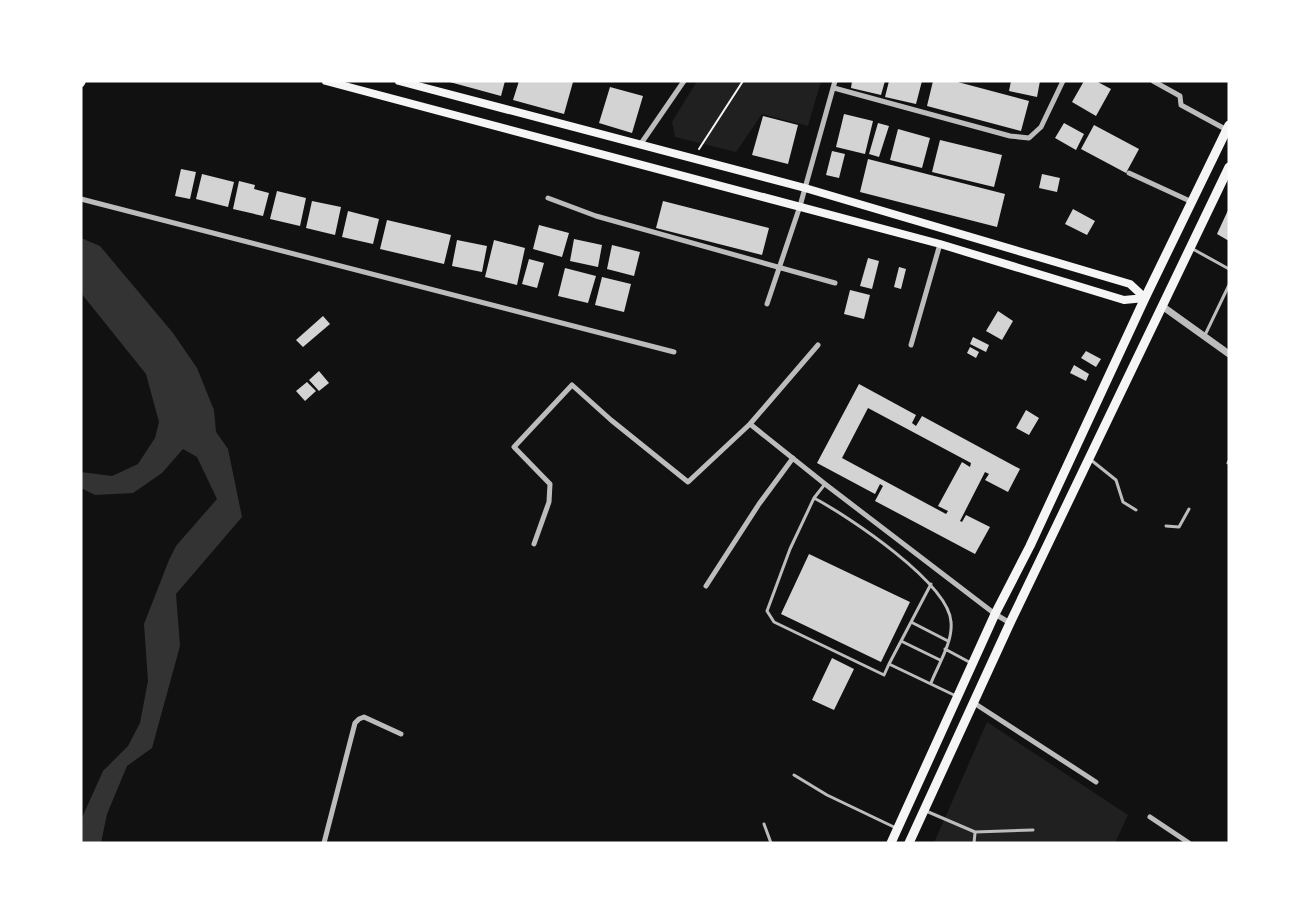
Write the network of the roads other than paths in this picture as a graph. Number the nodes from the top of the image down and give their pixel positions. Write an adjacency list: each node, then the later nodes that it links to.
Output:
1 (326, 81): 15 (main road)
2 (399, 81): 8 (main road)
3 (684, 81): 8 (street)
4 (1063, 81): 6 (street)
5 (1153, 81): 7 (street)
6 (835, 84): 11 (street)
7 (1228, 127): 14 (main road)
8 (640, 145): 11 (main road)
9 (1129, 173): 14 (street)
10 (1228, 173): 17 (main road)
11 (805, 188): 15 (street); 22 (main road)
12 (548, 198): 18 (street)
13 (81, 199): 28 (street)
14 (1192, 202): 22 (main road)
15 (800, 206): 16 (main road); 18 (street)
16 (940, 244): 22 (main road); 27 (street)
17 (1191, 248): 19 (lane); 24 (main road)
18 (780, 267): 20 (street); 23 (street)
19 (1229, 268)
20 (835, 283)
21 (1229, 285): 25 (lane)
22 (1145, 298): 24 (main road); 41 (main road)
23 (767, 304)
24 (1162, 306): 25 (street); 32 (main road)
25 (1205, 336): 29 (street)
26 (818, 345): 30 (street)
27 (911, 345)
28 (674, 352)
29 (1229, 354)
30 (750, 424): 31 (street); 38 (street)
31 (793, 458): 33 (street); 40 (street)
32 (1089, 459): 36 (lane); 43 (main road)
33 (825, 484): 34 (lane); 41 (street)
34 (814, 498): 39 (lane); 48 (lane)
35 (1189, 509): 37 (lane)
36 (1136, 510)
37 (1166, 526)
38 (534, 544)
39 (931, 584): 42 (lane); 45 (lane)
40 (706, 585)
41 (995, 614): 43 (street); 49 (main road)
42 (911, 622): 44 (lane); 45 (lane)
43 (1010, 623): 52 (main road)
44 (901, 641): 47 (lane); 48 (lane)
45 (948, 641): 46 (lane)
46 (945, 649): 47 (lane); 49 (lane)
47 (940, 661): 50 (lane)
48 (890, 664): 50 (lane)
49 (973, 664): 51 (main road)
50 (930, 683): 51 (lane)
51 (958, 697): 59 (main road)
52 (974, 703): 55 (street); 56 (main road)
53 (401, 734): 62 (street)
54 (794, 775): 59 (lane)
55 (1096, 782)
56 (925, 810): 61 (lane); 65 (main road)
57 (1150, 817): 67 (street)
58 (764, 824): 63 (lane)
59 (898, 828): 64 (main road)
60 (1033, 830): 61 (lane)
61 (975, 832): 66 (lane)
62 (324, 843)
63 (771, 843)
64 (891, 843)
65 (909, 843)
66 (974, 843)
67 (1189, 843)

